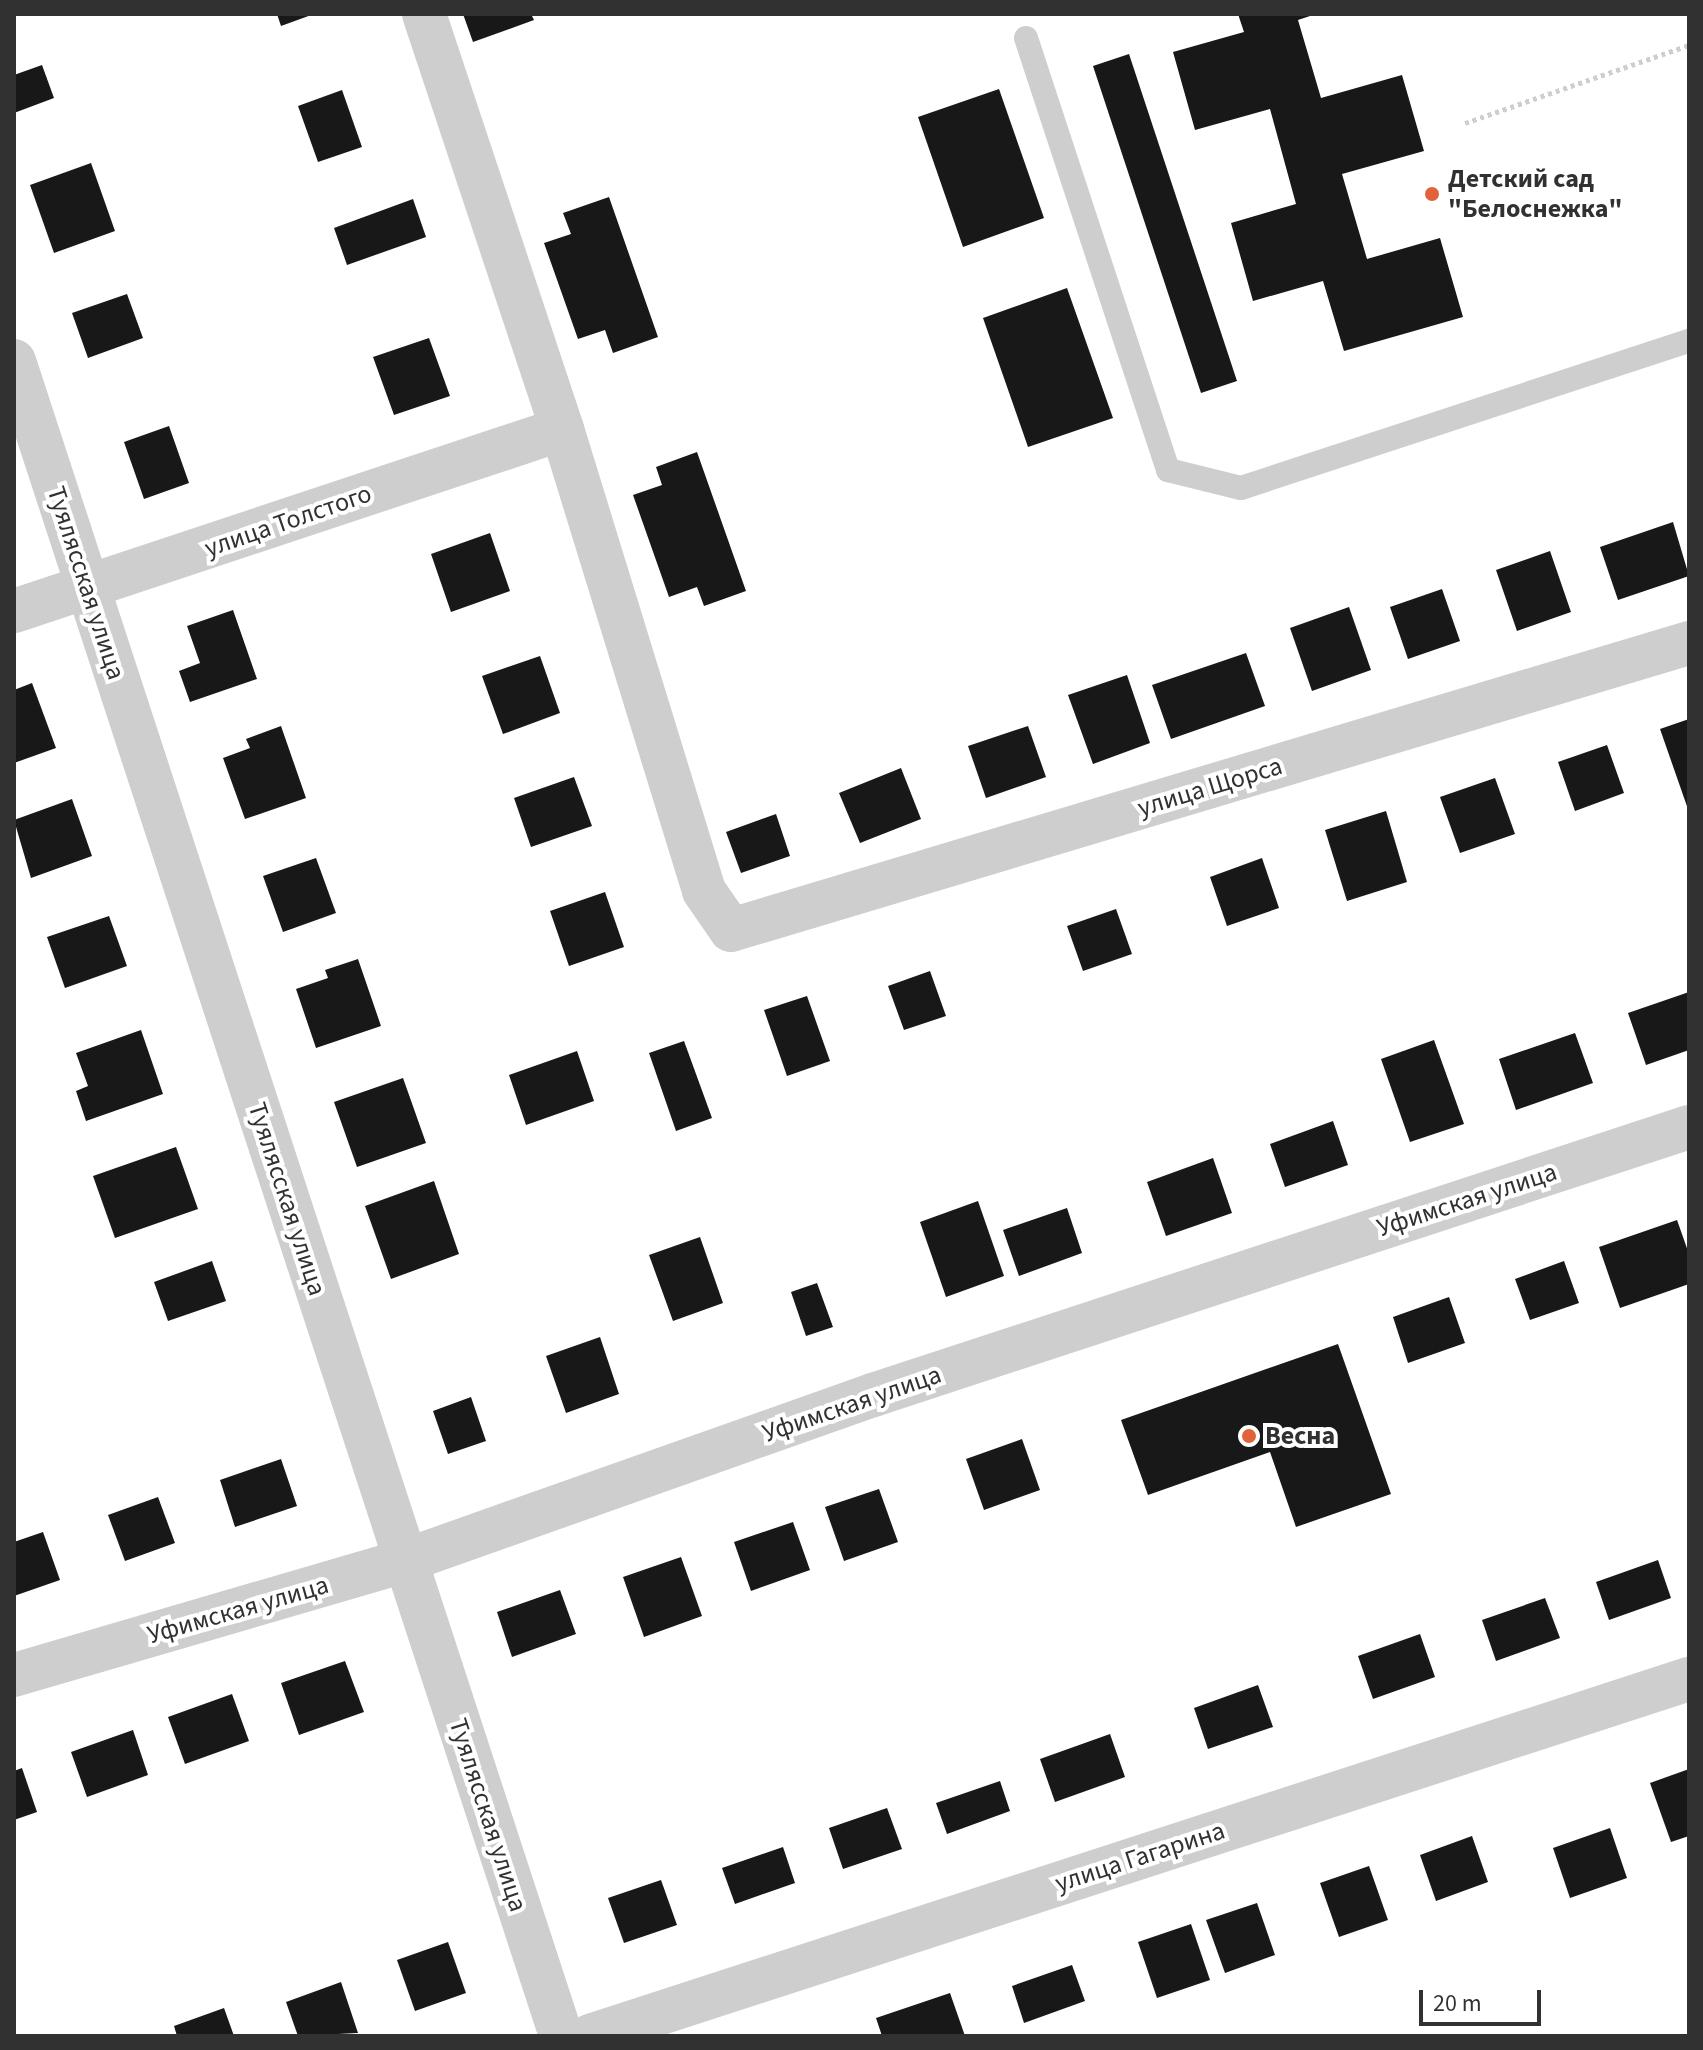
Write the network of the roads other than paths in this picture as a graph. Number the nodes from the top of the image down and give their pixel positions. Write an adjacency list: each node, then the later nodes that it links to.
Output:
1 (424, 14): 5 (street)
2 (1026, 38): 3 (lane)
3 (1689, 341)
4 (14, 361): 6 (street, Туялясская улица)
5 (562, 429): 6 (street, улица Толстого); 8 (street, улица Щорса)
6 (88, 589): 7 (street, улица Толстого); 10 (street, Туялясская улица)
7 (14, 611)
8 (1689, 643)
9 (1689, 1127): 10 (street, Уфимская улица)
10 (404, 1561): 11 (street, Уфимская улица); 13 (street, Туялясская улица)
11 (14, 1675)
12 (1689, 1679): 14 (street, улица Гагарина)
13 (561, 2036)
14 (590, 2036)

